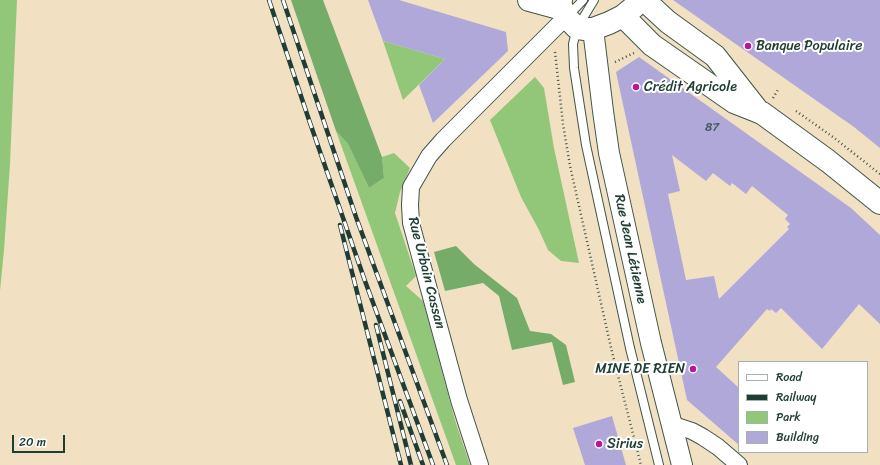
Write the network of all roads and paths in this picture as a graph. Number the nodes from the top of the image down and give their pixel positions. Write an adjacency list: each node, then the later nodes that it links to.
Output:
1 (529, 0): 7 (main road)
2 (583, 0): 7 (lane)
3 (594, 0): 7 (lane)
4 (640, 0): 6 (main road)
5 (644, 0): 13 (main road)
6 (623, 16): 7 (main road); 8 (main road)
7 (572, 17): 10 (street, Rue Jean Létienne); 12 (lane); 16 (street, Rue Urbain Cassan)
8 (652, 45): 10 (path); 13 (main road)
9 (555, 49): 11 (path)
10 (597, 65): 15 (street, Rue Jean Létienne)
11 (557, 68): 12 (path); 17 (path)
12 (574, 68): 18 (lane)
13 (759, 112): 14 (main road)
14 (880, 203)
15 (671, 424): 19 (street, Rue Jean Létienne); 20 (street)
16 (480, 465)
17 (641, 465)
18 (659, 465)
19 (682, 465)
20 (739, 465)

